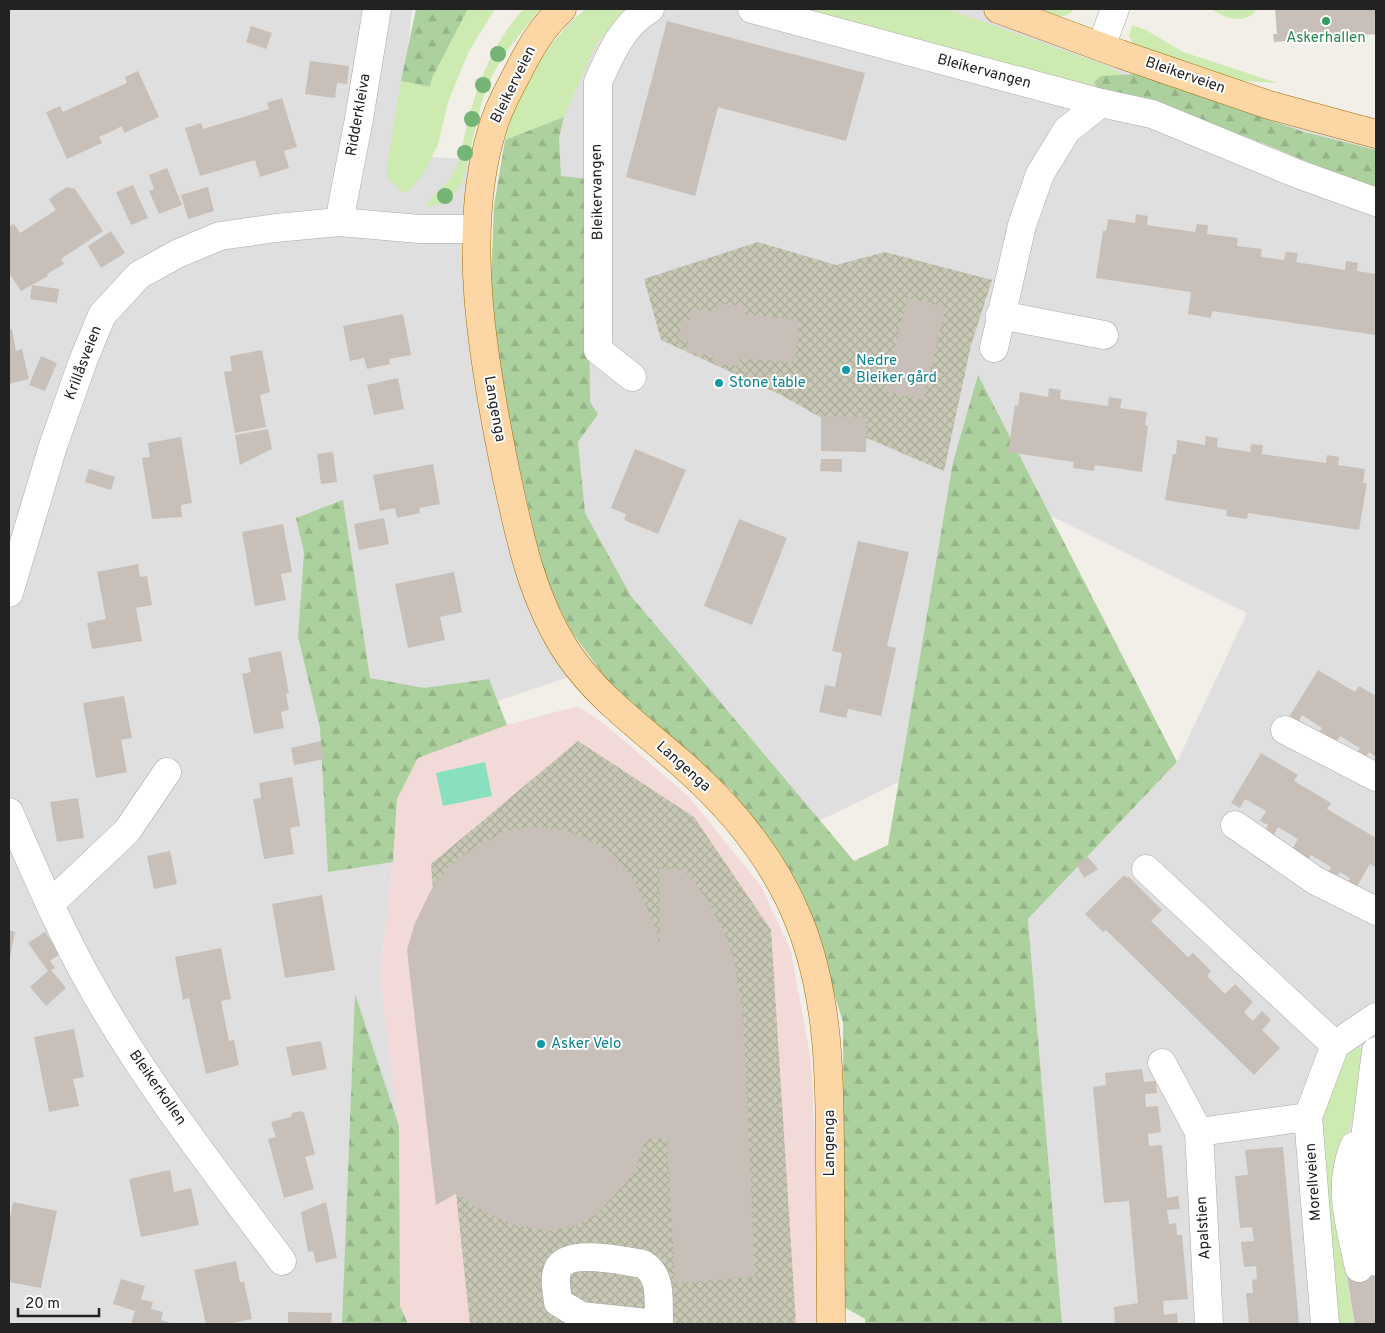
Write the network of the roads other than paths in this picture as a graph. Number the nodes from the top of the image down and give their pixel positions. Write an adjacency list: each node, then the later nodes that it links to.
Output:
1 (377, 9): 11 (street, Ridderkleiva)
2 (562, 9): 12 (main road, Bleikerveien)
3 (650, 9): 16 (street, Bleikervangen)
4 (752, 9): 8 (street, Bleikervangen)
5 (998, 9): 7 (main road, Bleikerveien)
6 (1115, 9): 7 (street)
7 (1101, 47): 9 (main road, Bleikerveien)
8 (1101, 103): 10 (street, Bleikervangen); 13 (street)
9 (1376, 134)
10 (1376, 202)
11 (339, 222): 12 (street, Krillåsveien); 17 (street, Krillåsveien)
12 (476, 229): 34 (main road, Langenga)
13 (1000, 315): 14 (street); 15 (street)
14 (1104, 335)
15 (994, 348)
16 (632, 377)
17 (9, 594)
18 (1285, 730): 20 (street)
19 (167, 772): 24 (street)
20 (1376, 777)
21 (9, 812): 24 (street, Bleikerkollen)
22 (1235, 824): 25 (street)
23 (1146, 869): 27 (street)
24 (50, 904): 32 (street, Bleikerkollen)
25 (1376, 911)
26 (1376, 1017): 27 (street)
27 (1335, 1045): 30 (street, Morellveien)
28 (1376, 1052): 33 (street)
29 (1162, 1063): 31 (street, Apalstien)
30 (1308, 1117): 31 (street); 36 (street, Morellveien)
31 (1199, 1132): 35 (street, Apalstien)
32 (282, 1261)
33 (1367, 1265)
34 (831, 1324)
35 (1209, 1324)
36 (1325, 1324)

